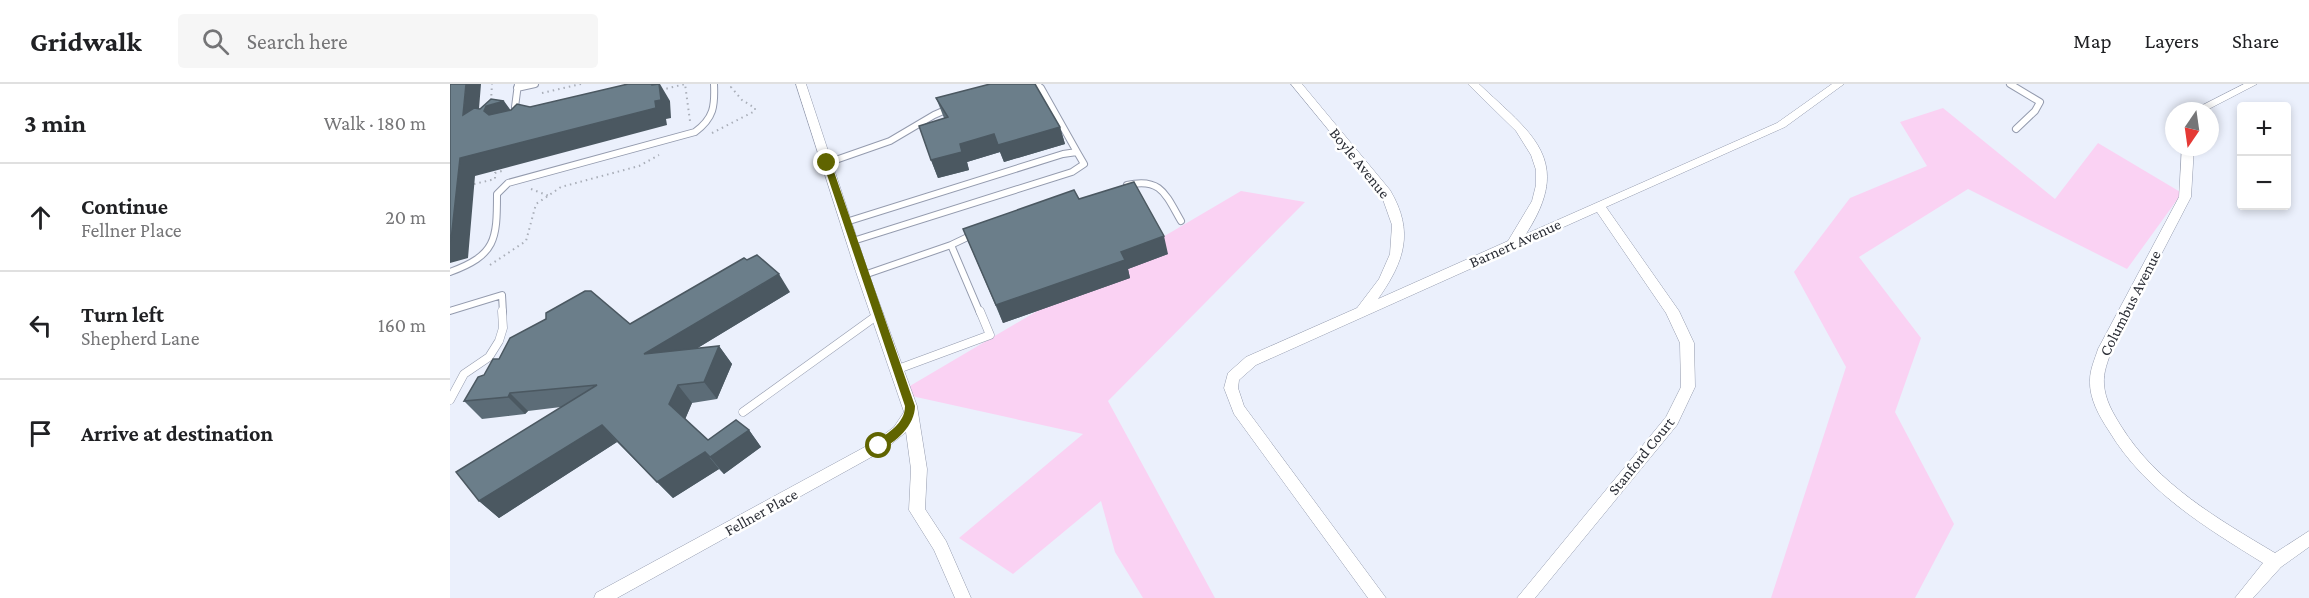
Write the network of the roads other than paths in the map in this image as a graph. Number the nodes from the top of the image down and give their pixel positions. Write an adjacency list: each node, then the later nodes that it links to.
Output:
1 (535, 84): 9 (lane)
2 (714, 84): 26 (lane)
3 (801, 84): 17 (street)
4 (1296, 84): 29 (street, Boyle Avenue)
5 (1473, 84): 24 (street)
6 (1839, 84): 19 (street, Barnert Avenue)
7 (2010, 84): 14 (lane)
8 (2252, 84): 11 (street)
9 (518, 86): 13 (lane)
10 (1016, 89): 15 (lane)
11 (2215, 102)
12 (961, 105): 17 (lane)
13 (523, 106)
14 (2016, 129)
15 (1077, 152): 21 (lane); 23 (lane)
16 (2187, 156): 36 (street, Columbus Avenue)
17 (827, 163): 21 (street)
18 (1121, 187): 20 (lane)
19 (1599, 206): 24 (street, Barnert Avenue); 40 (street, Stanford Court)
20 (1181, 221)
21 (846, 222): 23 (street)
22 (986, 230): 25 (lane)
23 (853, 241): 27 (street)
24 (1513, 244): 29 (street, Barnert Avenue)
25 (951, 245): 27 (lane); 31 (lane)
26 (450, 272)
27 (864, 275): 30 (street)
28 (450, 311): 32 (lane)
29 (1361, 312): 39 (street, Barnert Avenue)
30 (879, 314): 31 (street); 33 (lane)
31 (898, 369): 34 (street)
32 (450, 400)
33 (743, 412)
34 (910, 414): 37 (street, Fellner Place); 38 (street)
35 (2309, 538): 36 (street)
36 (2275, 562): 41 (street)
37 (602, 598)
38 (963, 598)
39 (1378, 598)
40 (1525, 598)
41 (2243, 598)

